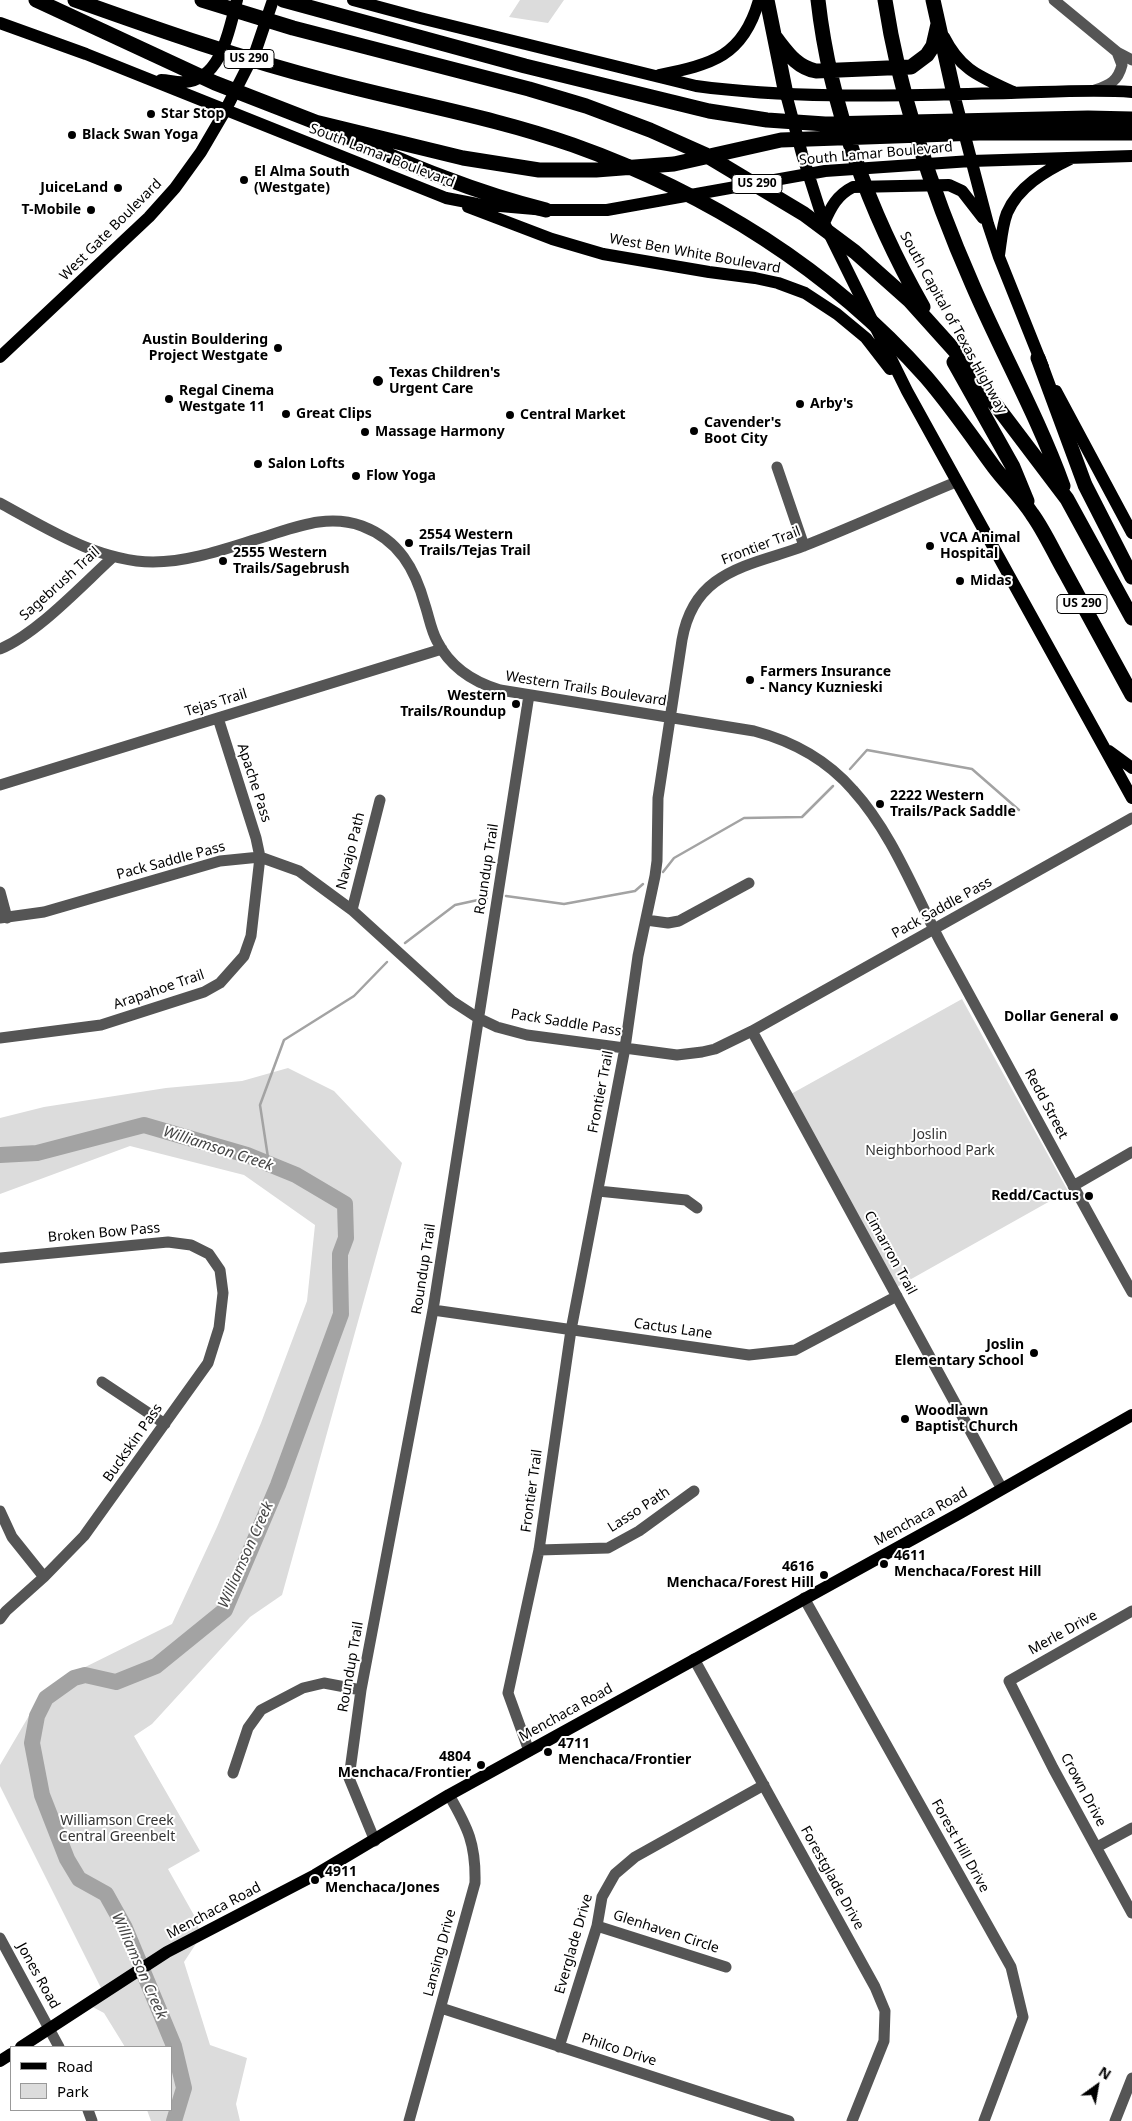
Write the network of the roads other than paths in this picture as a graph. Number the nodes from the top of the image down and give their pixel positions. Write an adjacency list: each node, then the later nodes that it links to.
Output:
1 (36, 0): 28 (highway)
2 (75, 0): 46 (highway, US 290)
3 (202, 0): 44 (highway, US 290)
4 (237, 0): 20 (main road)
5 (273, 0): 26 (main road, West Gate Boulevard)
6 (283, 0): 27 (highway)
7 (353, 0): 19 (main road)
8 (759, 0): 19 (main road)
9 (767, 0): 16 (highway)
10 (818, 0): 46 (highway, South Capital of Texas Highway)
11 (886, 0): 44 (highway, South Capital of Texas Highway)
12 (933, 0): 15 (highway)
13 (1056, 1): 17 (street)
14 (0, 22): 20 (main road, South Lamar Boulevard)
15 (938, 24): 16 (highway); 23 (main road); 24 (highway)
16 (774, 38): 25 (highway)
17 (1117, 52): 18 (street); 21 (street)
18 (1132, 60)
19 (657, 76): 25 (main road)
20 (146, 78): 26 (main road, South Lamar Boulevard)
21 (1095, 90): 22 (main road); 23 (main road)
22 (1132, 92)
23 (1015, 93): 24 (main road)
24 (955, 99): 25 (main road); 32 (main road)
25 (788, 100): 33 (main road, West Ben White Boulevard)
26 (225, 111): 34 (main road, South Lamar Boulevard); 39 (main road, West Gate Boulevard)
27 (1132, 118)
28 (315, 122): 29 (highway); 35 (highway)
29 (1132, 133)
30 (1132, 156): 31 (main road, South Lamar Boulevard)
31 (1074, 157): 32 (main road, South Lamar Boulevard); 38 (main road)
32 (971, 161): 33 (main road, South Lamar Boulevard); 37 (main road)
33 (807, 173): 35 (main road, South Lamar Boulevard); 36 (main road, West Ben White Boulevard)
34 (446, 198): 35 (main road, South Lamar Boulevard); 41 (main road, West Ben White Boulevard)
35 (546, 210)
36 (824, 223): 37 (main road); 41 (main road, West Ben White Boulevard)
37 (988, 224): 38 (main road)
38 (999, 258): 40 (main road)
39 (0, 357)
40 (1038, 358): 47 (main road); 50 (highway)
41 (907, 391): 43 (main road, West Ben White Boulevard)
42 (777, 467): 48 (street)
43 (956, 482): 48 (street, Frontier Trail); 58 (main road, West Ben White Boulevard)
44 (1067, 499): 51 (highway, US 290)
45 (0, 503): 49 (street, Western Trails Boulevard)
46 (1032, 514): 55 (highway, US 290)
47 (1132, 533)
48 (804, 546): 56 (street, Frontier Trail)
49 (113, 557): 52 (street, Sagebrush Trail); 53 (street, Western Trails Boulevard)
50 (1132, 577)
51 (1132, 618)
52 (0, 649)
53 (442, 649): 54 (street, Western Trails Boulevard); 57 (street, Tejas Trail)
54 (529, 695): 56 (street, Western Trails Boulevard); 71 (street, Roundup Trail)
55 (1132, 695)
56 (670, 717): 69 (street, Frontier Trail); 70 (street, Western Trails Boulevard)
57 (218, 718): 60 (street, Tejas Trail); 64 (street, Apache Pass)
58 (1105, 748): 59 (main road); 61 (main road, West Ben White Boulevard)
59 (1132, 768)
60 (0, 785)
61 (1132, 798)
62 (380, 800): 67 (street, Navajo Path)
63 (1132, 818): 70 (street, Pack Saddle Pass)
64 (260, 857): 67 (street, Pack Saddle Pass); 68 (street, Pack Saddle Pass); 73 (street, Arapahoe Trail)
65 (750, 883): 69 (street)
66 (0, 892): 68 (street)
67 (352, 910): 71 (street, Pack Saddle Pass)
68 (4, 918)
69 (646, 920): 74 (street, Frontier Trail)
70 (934, 929): 72 (street, Pack Saddle Pass); 76 (street, Redd Street)
71 (478, 1018): 74 (street, Pack Saddle Pass); 83 (street, Roundup Trail)
72 (752, 1031): 74 (street, Pack Saddle Pass); 82 (street, Cimarron Trail)
73 (0, 1038)
74 (625, 1048): 77 (street, Frontier Trail)
75 (1132, 1152): 76 (street)
76 (1073, 1186): 81 (street, Redd Street)
77 (598, 1191): 78 (street); 84 (street, Frontier Trail)
78 (697, 1208)
79 (209, 1254): 80 (street, Broken Bow Pass); 87 (street, Buckskin Pass)
80 (0, 1258)
81 (1132, 1292)
82 (897, 1296): 84 (street, Cactus Lane); 88 (street, Cimarron Trail)
83 (433, 1310): 84 (street, Cactus Lane); 98 (street, Roundup Trail)
84 (571, 1330): 91 (street, Frontier Trail)
85 (102, 1382): 87 (street)
86 (1132, 1415): 88 (main road, Menchaca Road)
87 (165, 1424): 92 (street, Buckskin Pass)
88 (1002, 1489): 93 (main road, Menchaca Road)
89 (694, 1491): 91 (street, Lasso Path)
90 (0, 1511): 92 (street)
91 (539, 1550): 99 (street, Frontier Trail)
92 (44, 1577): 95 (street, Buckskin Pass)
93 (804, 1598): 96 (main road, Menchaca Road); 119 (street, Forest Hill Drive)
94 (1132, 1612): 97 (street, Merle Drive)
95 (0, 1620)
96 (694, 1659): 99 (main road, Menchaca Road); 101 (street, Forestglade Drive)
97 (1009, 1681): 105 (street, Crown Drive)
98 (361, 1690): 100 (street); 104 (street, Roundup Trail)
99 (530, 1751): 102 (main road, Menchaca Road)
100 (233, 1773)
101 (764, 1785): 107 (street, Everglade Drive); 118 (street, Forestglade Drive)
102 (449, 1795): 104 (main road, Menchaca Road); 110 (street, Lansing Drive)
103 (1132, 1828): 105 (street)
104 (375, 1841): 111 (main road, Menchaca Road)
105 (1097, 1847): 106 (street, Crown Drive)
106 (1132, 1912)
107 (597, 1926): 109 (street, Glenhaven Circle); 114 (street, Everglade Drive)
108 (0, 1938): 111 (street, Jones Road)
109 (726, 1967)
110 (441, 2008): 114 (street, Philco Drive); 116 (street, Lansing Drive)
111 (50, 2029): 112 (main road, Menchaca Road); 113 (street, Jones Road)
112 (23, 2046)
113 (58, 2046)
114 (559, 2047): 117 (street, Philco Drive)
115 (1131, 2084): 120 (street)
116 (409, 2121)
117 (789, 2121)
118 (852, 2121)
119 (984, 2121)
120 (1115, 2121)

